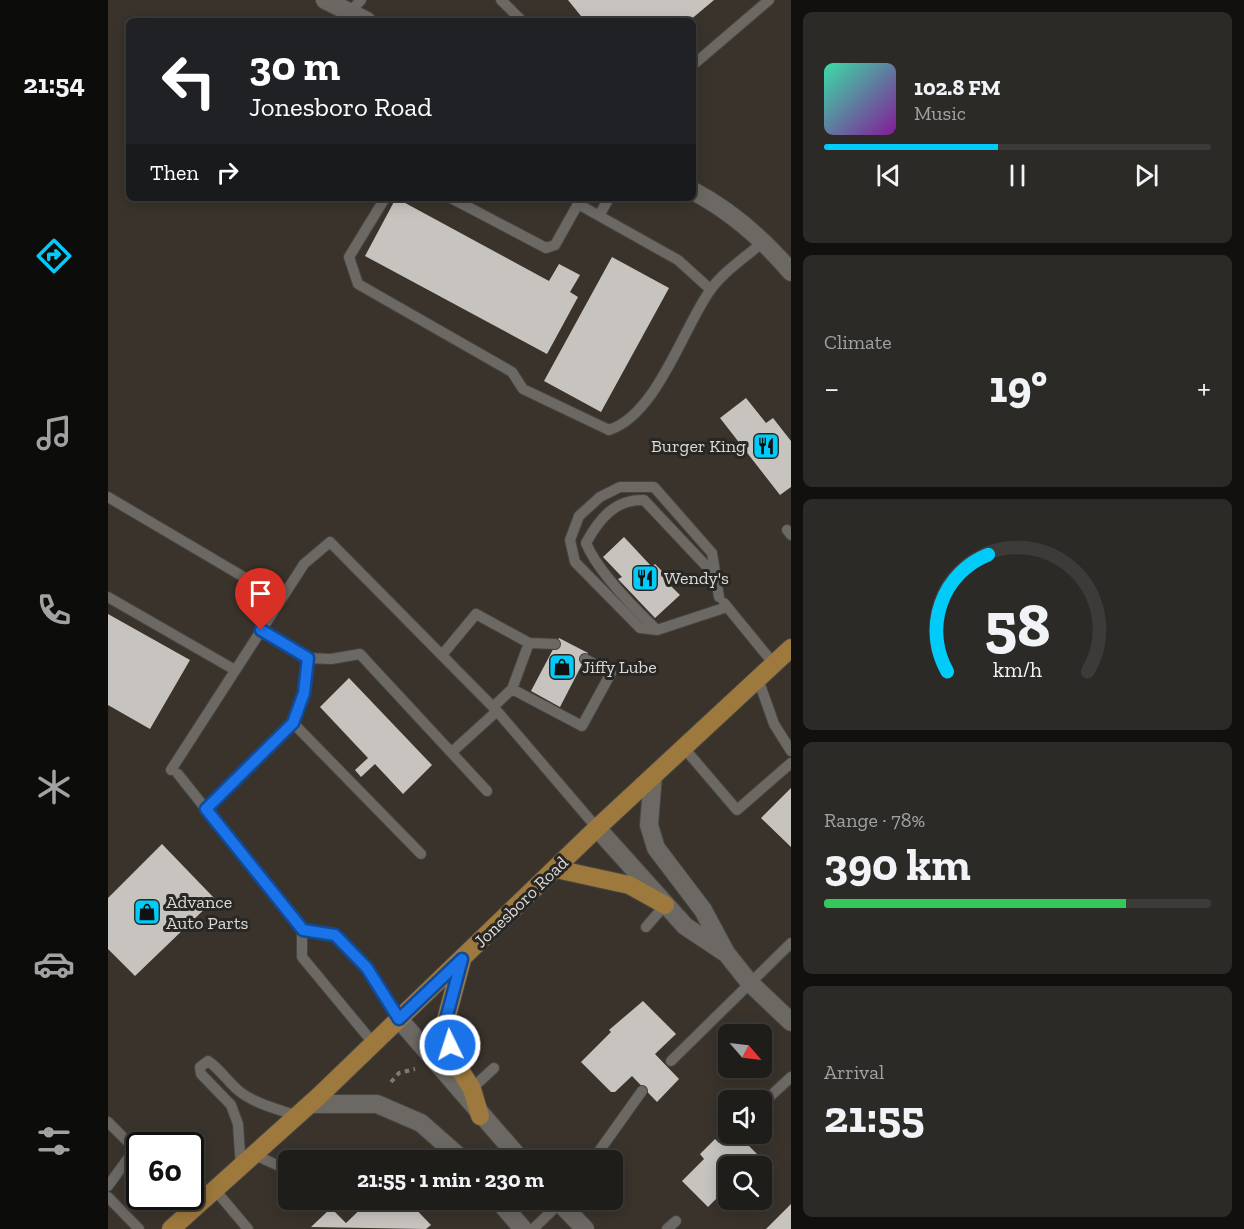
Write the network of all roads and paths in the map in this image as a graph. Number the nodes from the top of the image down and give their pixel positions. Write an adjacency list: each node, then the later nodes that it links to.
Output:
1 (325, 0): 4 (street)
2 (501, 0): 5 (lane)
3 (769, 0): 6 (lane)
4 (356, 6)
5 (519, 18)
6 (696, 62)
7 (696, 193): 12 (street)
8 (383, 201): 14 (lane)
9 (457, 201): 11 (lane)
10 (607, 201): 11 (lane)
11 (600, 214): 14 (lane)
12 (763, 242): 13 (street); 14 (lane)
13 (791, 272)
14 (710, 289)
15 (108, 497): 18 (lane)
16 (108, 597): 29 (lane)
17 (719, 597): 19 (lane); 21 (lane); 21 (lane)
18 (281, 599): 20 (lane); 25 (lane)
19 (727, 607): 21 (lane); 28 (lane)
20 (261, 630): 26 (lane); 29 (lane)
21 (657, 630)
22 (529, 642): 23 (lane); 25 (lane); 31 (lane)
23 (555, 644)
24 (791, 648): 28 (main road, Jonesboro Road)
25 (442, 655): 32 (lane)
26 (308, 658): 33 (lane); 36 (lane)
27 (585, 659): 31 (lane)
28 (774, 664): 30 (main road, Jonesboro Road)
29 (236, 670): 40 (lane)
30 (758, 679): 34 (main road, Jonesboro Road); 35 (lane)
31 (512, 689): 32 (lane)
32 (495, 709): 36 (lane); 41 (lane)
33 (293, 723): 40 (lane); 42 (lane)
34 (684, 748): 37 (lane); 38 (main road, Jonesboro Road)
35 (791, 751)
36 (453, 752): 39 (lane)
37 (791, 763)
38 (653, 777): 41 (main road, Jonesboro Road); 48 (street)
39 (487, 791)
40 (206, 809): 46 (lane)
41 (597, 828): 43 (main road, Jonesboro Road); 44 (street)
42 (422, 854)
43 (556, 869): 44 (main road); 49 (main road, Jonesboro Road)
44 (666, 905): 45 (lane); 48 (street)
45 (646, 927)
46 (303, 930): 51 (lane); 53 (lane)
47 (791, 943): 50 (lane)
48 (726, 953): 50 (street)
49 (462, 959): 51 (main road, Jonesboro Road); 60 (main road)
50 (749, 982): 52 (street); 54 (lane)
51 (399, 1019): 53 (main road, Jonesboro Road); 60 (street)
52 (791, 1021)
53 (374, 1044): 62 (main road, Jonesboro Road)
54 (671, 1061)
55 (415, 1068): 58 (path)
56 (494, 1068): 60 (lane)
57 (791, 1077): 61 (lane)
58 (391, 1082)
59 (642, 1091): 67 (lane)
60 (468, 1092): 63 (main road)
61 (772, 1095)
62 (303, 1110): 65 (street); 68 (main road, Jonesboro Road); 70 (lane)
63 (480, 1116): 66 (street)
64 (108, 1122): 71 (lane)
65 (452, 1150)
66 (512, 1150)
67 (600, 1150)
68 (255, 1155): 69 (lane); 70 (main road, Jonesboro Road)
69 (278, 1165)
70 (241, 1168): 72 (main road, Jonesboro Road)
71 (108, 1186)
72 (216, 1191): 79 (main road, Jonesboro Road); 80 (lane)
73 (108, 1197): 78 (lane)
74 (507, 1210): 81 (street)
75 (551, 1210): 82 (lane)
76 (568, 1210): 83 (street)
77 (676, 1221): 84 (lane)
78 (139, 1229)
79 (171, 1229)
80 (248, 1229)
81 (523, 1229)
82 (533, 1229)
83 (585, 1229)
84 (667, 1229)

